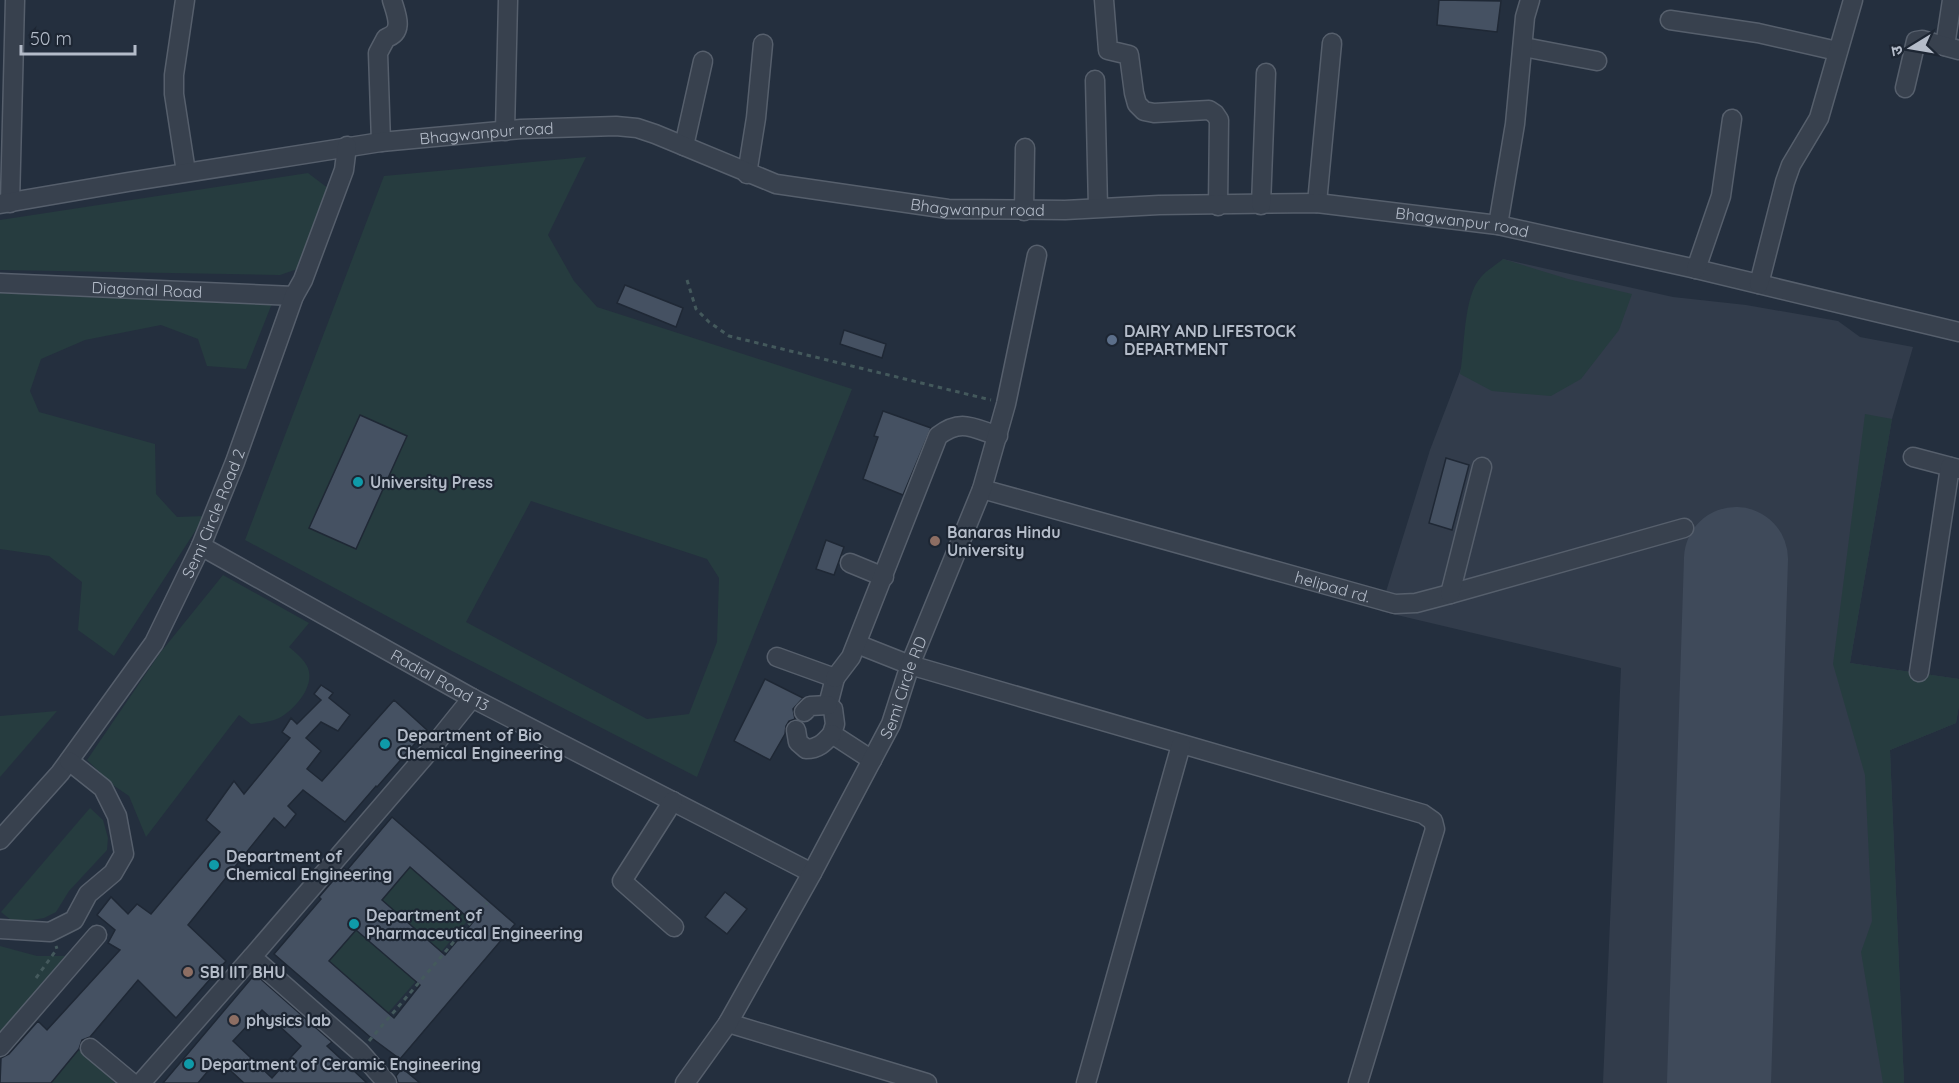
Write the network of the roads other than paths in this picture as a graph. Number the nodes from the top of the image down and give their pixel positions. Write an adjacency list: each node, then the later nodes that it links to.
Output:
1 (15, 0): 28 (street)
2 (185, 0): 26 (street)
3 (392, 0): 22 (street)
4 (508, 0): 21 (street)
5 (1104, 0): 31 (street)
6 (1530, 0): 12 (street)
7 (1853, 0): 14 (street)
8 (1952, 0): 13 (street)
9 (1670, 20): 14 (street)
10 (1332, 43): 29 (street)
11 (763, 44): 27 (street)
12 (1524, 47): 16 (street); 34 (street)
13 (1952, 48): 19 (street)
14 (1837, 51): 38 (street)
15 (703, 61): 24 (street)
16 (1597, 61)
17 (1266, 73): 30 (street)
18 (1095, 80): 32 (street)
19 (1905, 88)
20 (1732, 119): 36 (street)
21 (506, 131): 22 (street, Bhagwanpur road); 24 (street, Bhagwanpur road)
22 (381, 142): 23 (street, Bhagwanpur road)
23 (347, 146): 26 (street, Bhagwanpur road); 39 (street, Semi Circle Road 2)
24 (684, 146): 27 (street, Bhagwanpur road)
25 (1025, 148): 33 (street)
26 (186, 172): 28 (street, Bhagwanpur road)
27 (747, 174): 33 (street, Bhagwanpur road)
28 (5, 203)
29 (1317, 203): 30 (street, Bhagwanpur road); 34 (street, Bhagwanpur road)
30 (1261, 205): 31 (street, Bhagwanpur road)
31 (1218, 206): 32 (street, Bhagwanpur road)
32 (1098, 207): 33 (street, Bhagwanpur road)
33 (1024, 211)
34 (1498, 225): 36 (street, Bhagwanpur road)
35 (1037, 255): 41 (street, Semi Circle RD)
36 (1696, 269): 38 (street, Bhagwanpur road)
37 (0, 283): 39 (street, Diagonal Road)
38 (1759, 284): 40 (street, Bhagwanpur road)
39 (294, 296): 47 (street, Semi Circle Road 2)
40 (1959, 332)
41 (998, 436): 45 (street, Semi Circle RD); 49 (street)
42 (1913, 457): 44 (street)
43 (1482, 467): 50 (street)
44 (1955, 468): 54 (street)
45 (982, 489): 50 (street, helipad rd.); 53 (street, Semi Circle RD)
46 (1684, 528): 50 (street, helipad rd.)
47 (201, 546): 56 (street, Radial Road 13); 62 (street, Semi Circle Road 2)
48 (850, 563): 49 (street)
49 (884, 578): 51 (street)
50 (1450, 594)
51 (856, 644): 53 (street); 55 (street)
52 (777, 657): 55 (street)
53 (910, 665): 61 (street); 63 (street, Semi Circle RD)
54 (1919, 672)
55 (835, 678): 57 (street)
56 (472, 698): 64 (street, Radial Road 13); 70 (street)
57 (828, 705): 58 (street); 60 (street)
58 (804, 712)
59 (796, 730): 60 (street)
60 (832, 734): 63 (street)
61 (1180, 745): 79 (street); 80 (street)
62 (69, 760): 65 (street, Semi Circle Road 2); 68 (street)
63 (872, 760): 66 (street, Semi Circle RD)
64 (673, 801): 66 (street, Radial Road 13); 67 (street)
65 (0, 840)
66 (812, 873): 71 (street, Semi Circle RD)
67 (674, 927)
68 (0, 929)
69 (97, 935): 72 (street)
70 (252, 957): 74 (street); 76 (street)
71 (728, 1023): 77 (street, Semi Circle RD); 78 (street)
72 (0, 1047)
73 (90, 1048): 75 (street)
74 (385, 1080)
75 (132, 1083)
76 (141, 1083)
77 (685, 1083)
78 (927, 1083)
79 (1086, 1083)
80 (1358, 1083)

